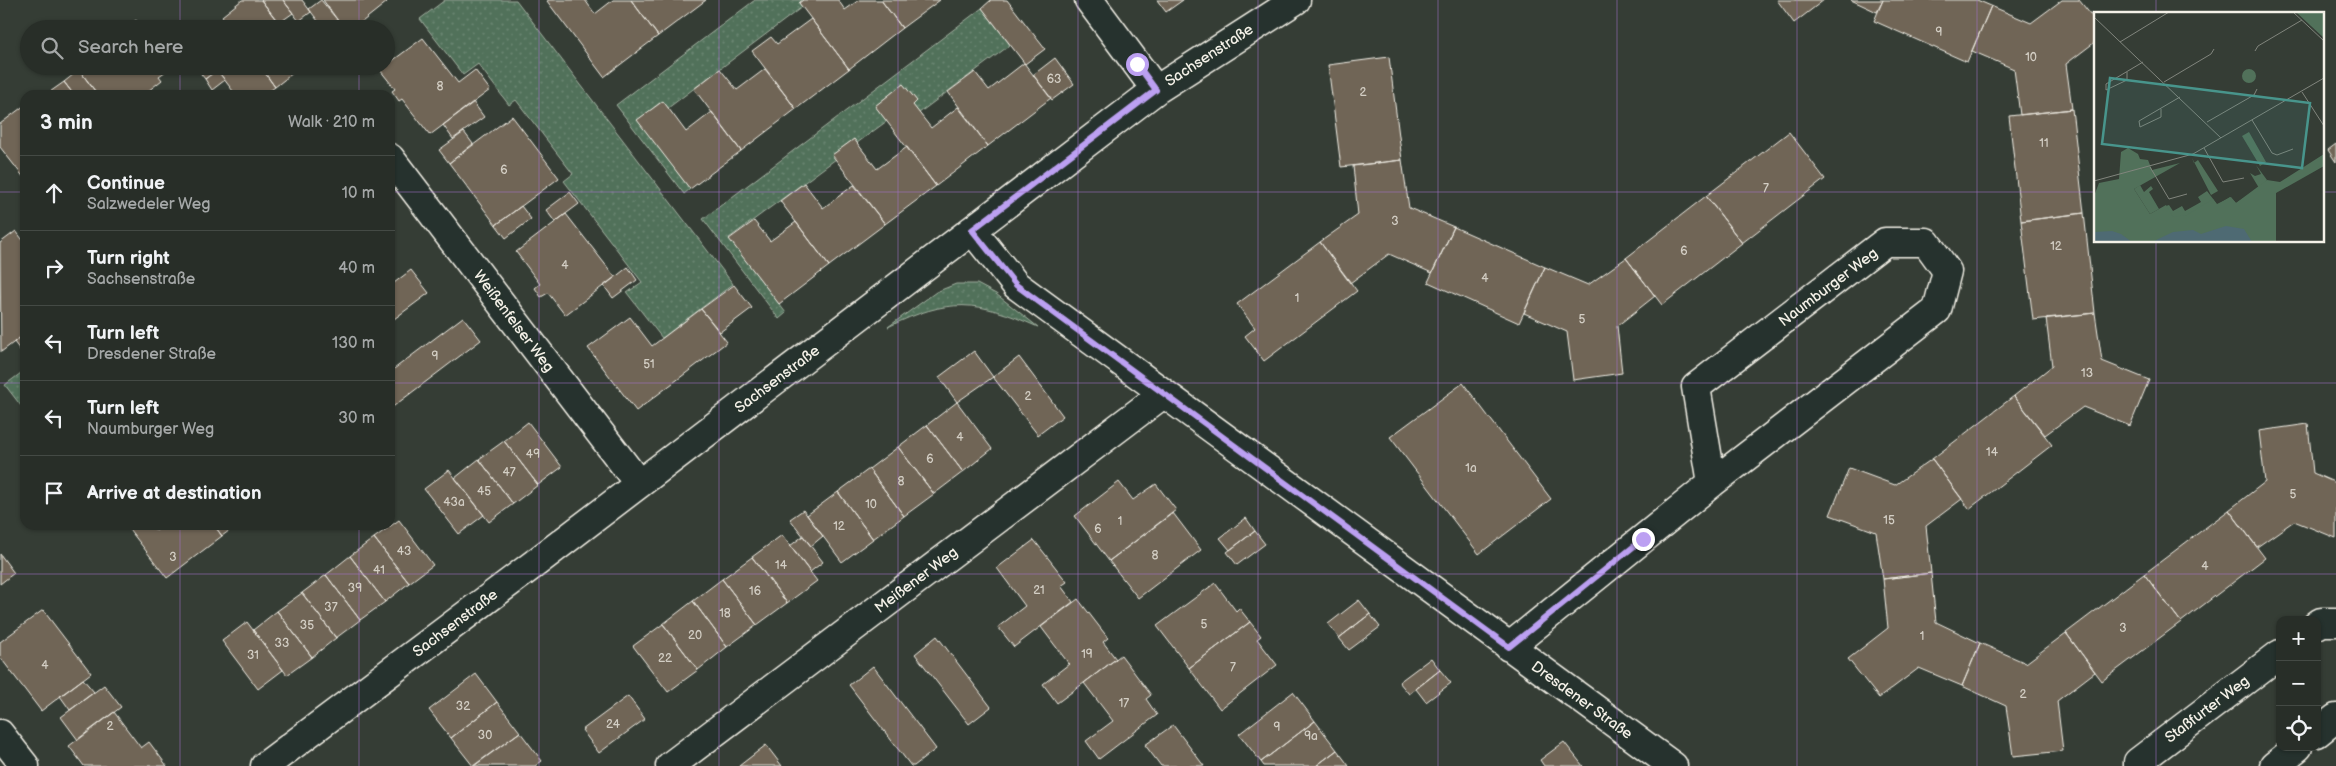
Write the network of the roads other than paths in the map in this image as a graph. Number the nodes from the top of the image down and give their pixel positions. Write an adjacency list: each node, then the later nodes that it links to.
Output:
1 (1089, 0): 3 (street)
2 (1296, 0): 3 (street, Sachsenstraße)
3 (1156, 90): 5 (street, Sachsenstraße)
4 (395, 165): 8 (street, Weißenfelser Weg)
5 (972, 230): 6 (street, Dresdener Straße); 8 (street, Sachsenstraße)
6 (1164, 394): 11 (street, Dresdener Straße); 19 (street, Meißener Weg)
7 (1712, 483): 7 (street, Naumburger Weg); 11 (street, Naumburger Weg)
8 (639, 484): 18 (street, Sachsenstraße)
9 (2321, 622): 10 (street)
10 (2336, 622)
11 (1509, 647): 20 (street, Dresdener Straße)
12 (2276, 657): 21 (street, Staßfurter Weg)
13 (2336, 718): 14 (street)
14 (2321, 730)
15 (0, 734): 17 (street)
16 (2293, 751): 22 (street)
17 (25, 766)
18 (265, 766)
19 (670, 766)
20 (1673, 766)
21 (2138, 766)
22 (2274, 766)

